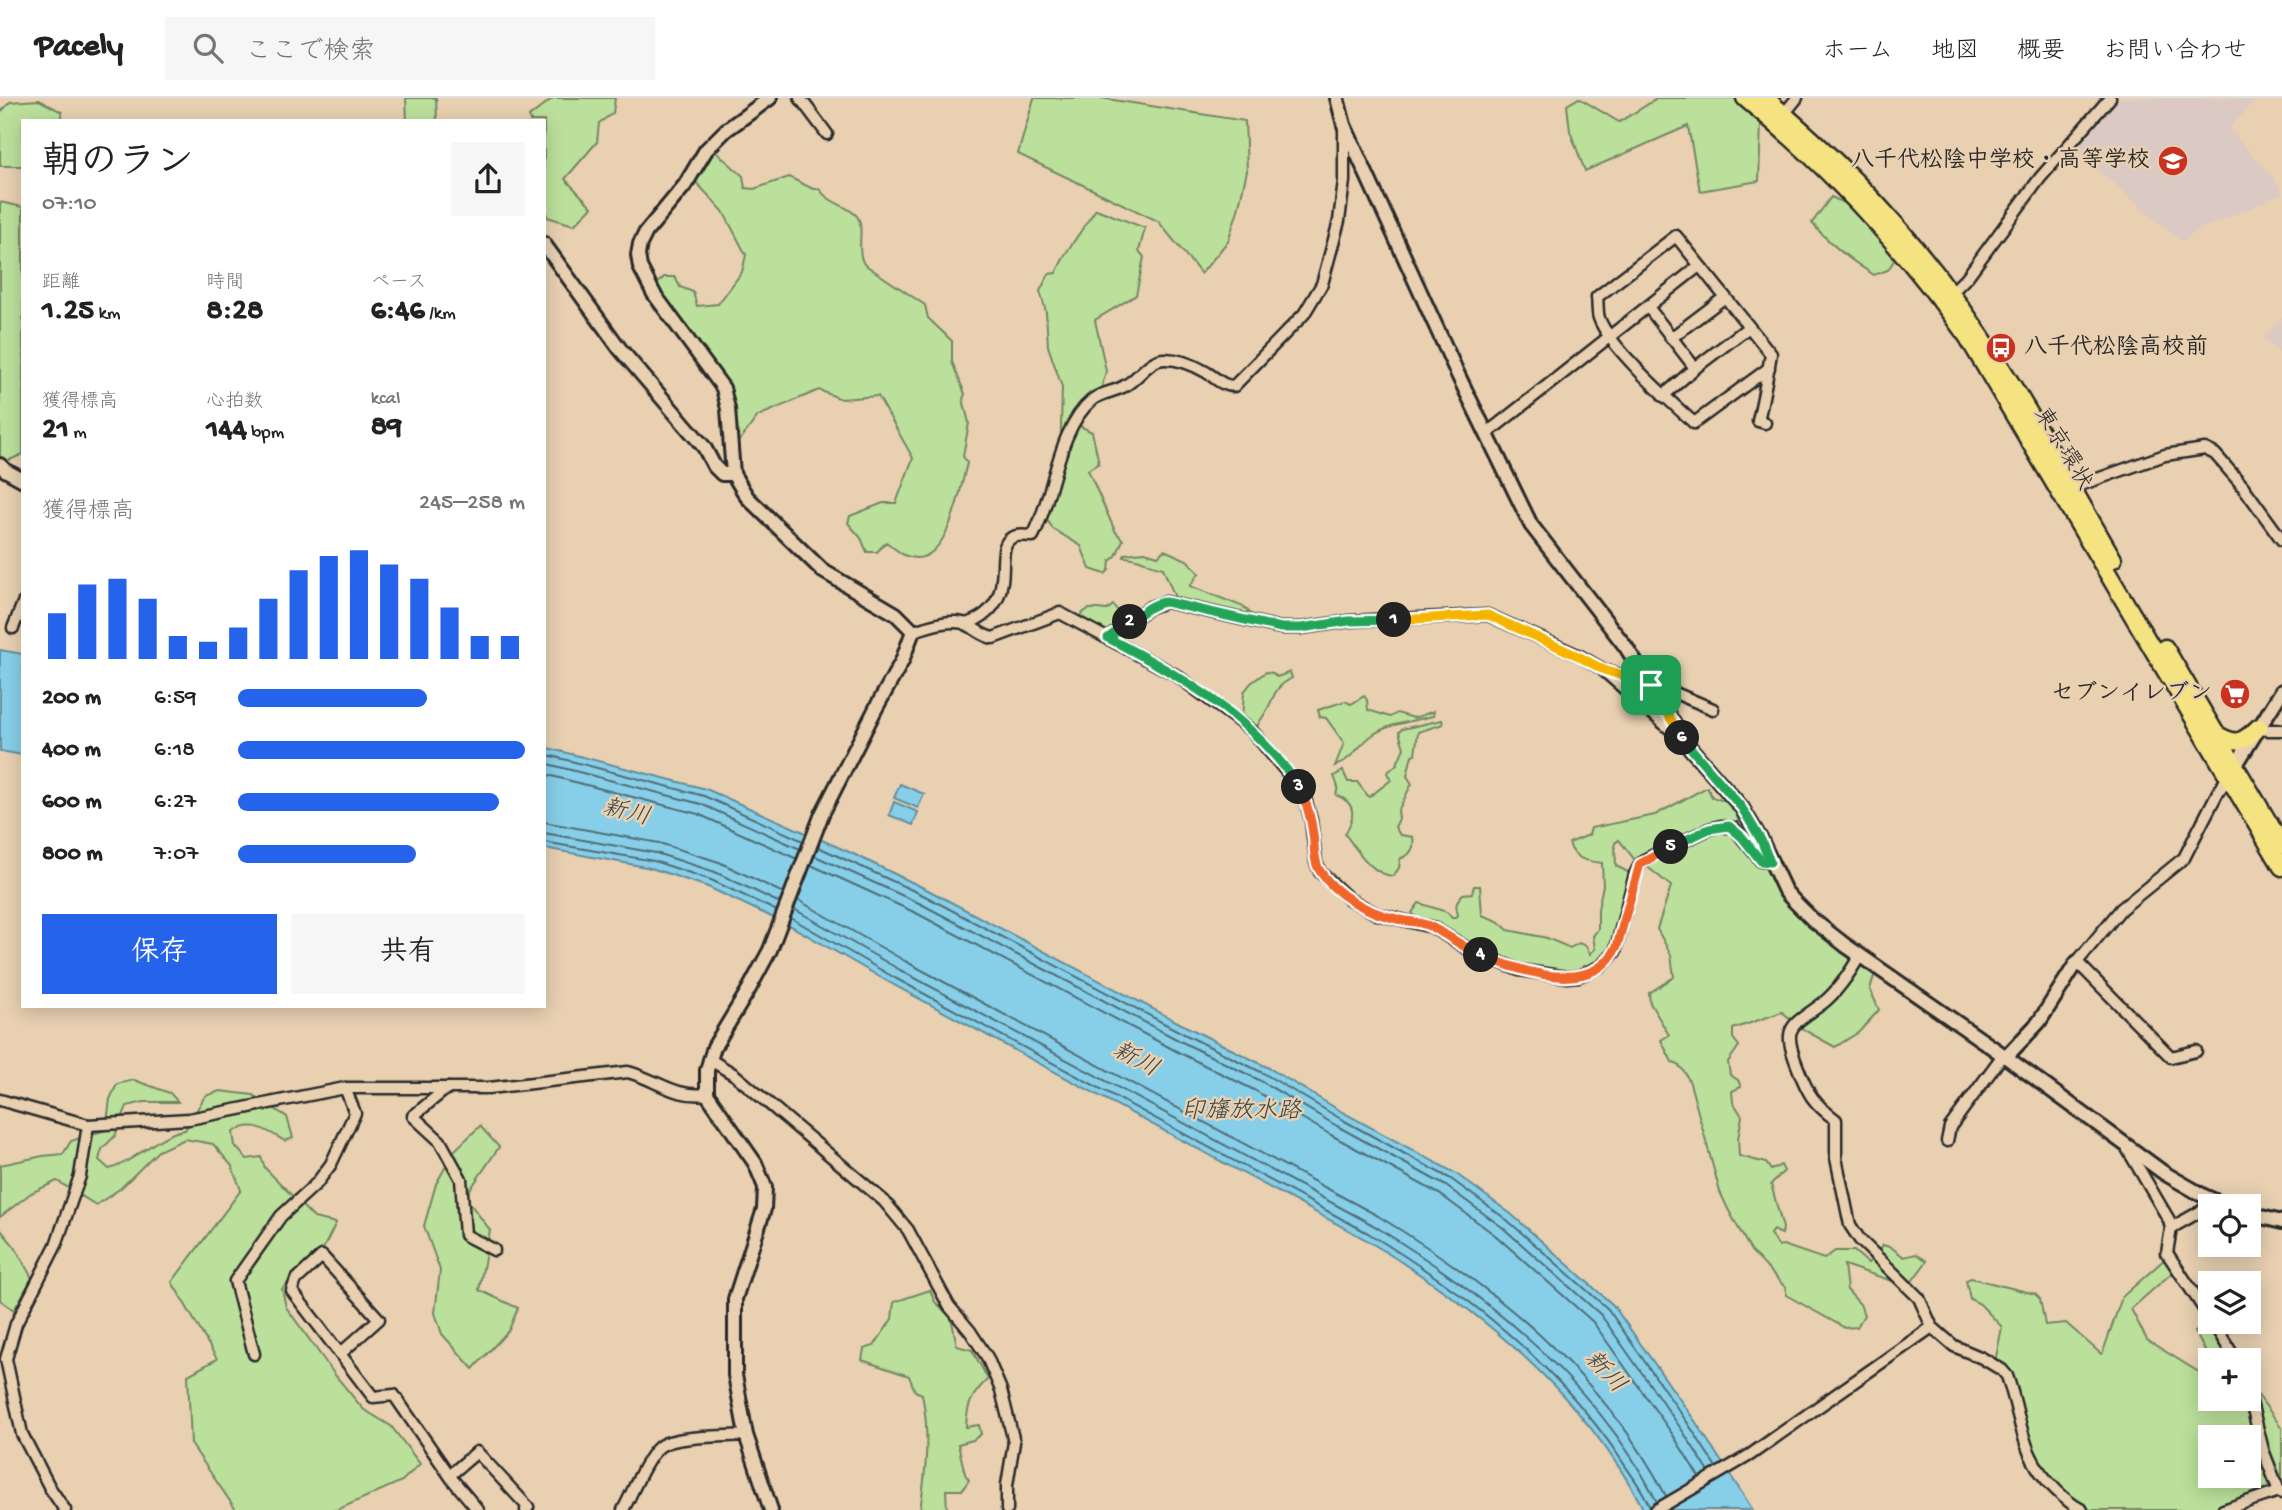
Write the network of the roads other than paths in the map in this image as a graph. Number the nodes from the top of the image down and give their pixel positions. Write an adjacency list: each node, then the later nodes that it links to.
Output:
1 (770, 98): 25 (street)
2 (800, 98): 10 (street)
3 (1337, 98): 9 (street)
4 (1745, 98): 14 (highway, 東京環状)
5 (1765, 98): 8 (highway, 東京環状)
6 (1797, 98): 8 (street)
7 (2110, 98): 14 (street)
8 (1784, 114): 14 (highway, 東京環状)
9 (1344, 125): 23 (street); 30 (street)
10 (827, 134)
11 (546, 247): 25 (street)
12 (1699, 266): 13 (street); 15 (street); 17 (street)
13 (1725, 297): 16 (street); 18 (street)
14 (1947, 297): 27 (highway, 東京環状)
15 (1648, 307): 17 (street); 18 (street)
16 (1749, 327): 19 (street); 20 (street)
17 (1610, 337): 21 (street); 23 (street)
18 (1671, 338): 19 (street)
19 (1695, 368): 21 (street)
20 (1769, 368): 21 (street); 22 (street)
21 (1663, 396)
22 (1765, 423)
23 (1486, 434): 35 (street)
24 (0, 465): 26 (street)
25 (733, 474): 32 (street)
26 (21, 479)
27 (2067, 490): 28 (street); 40 (highway, 東京環状); 42 (highway, 東京環状)
28 (2282, 540)
29 (21, 608): 31 (street)
30 (966, 624): 32 (street); 33 (street)
31 (13, 628)
32 (913, 631): 49 (street)
33 (1108, 638): 34 (street); 44 (street)
34 (1603, 670): 35 (street); 41 (street)
35 (1650, 683): 37 (street); 41 (street)
36 (2282, 691): 38 (street)
37 (1713, 709)
38 (2260, 726): 39 (street); 40 (highway); 42 (street)
39 (2282, 730)
40 (2218, 735): 42 (highway, 東京環状)
41 (1685, 742): 44 (street)
42 (2232, 771): 43 (highway, 東京環状); 46 (street)
43 (2281, 858)
44 (1770, 862): 45 (street)
45 (1860, 955): 48 (street); 64 (street)
46 (2077, 962): 47 (street); 48 (street)
47 (2196, 1051)
48 (2005, 1056): 55 (street); 56 (street)
49 (709, 1059): 52 (street); 76 (street)
50 (345, 1088): 51 (street); 54 (street); 66 (street)
51 (447, 1088): 52 (street); 62 (street)
52 (707, 1094): 68 (street)
53 (0, 1100): 54 (street)
54 (88, 1125): 71 (street)
55 (1947, 1141)
56 (2124, 1144): 57 (street); 61 (street)
57 (2198, 1194)
58 (2198, 1214): 61 (street)
59 (2261, 1217): 60 (street)
60 (2282, 1222)
61 (2171, 1228): 63 (street)
62 (494, 1250)
63 (2198, 1300)
64 (1931, 1327): 77 (street); 78 (street)
65 (340, 1353): 65 (street); 69 (street)
66 (254, 1354)
67 (2253, 1411): 70 (street)
68 (746, 1435): 74 (street); 75 (street)
69 (450, 1475): 72 (street); 73 (street)
70 (2280, 1492): 79 (street)
71 (65, 1510)
72 (478, 1510)
73 (526, 1510)
74 (624, 1510)
75 (771, 1510)
76 (1007, 1510)
77 (1656, 1510)
78 (2082, 1510)
79 (2223, 1510)

